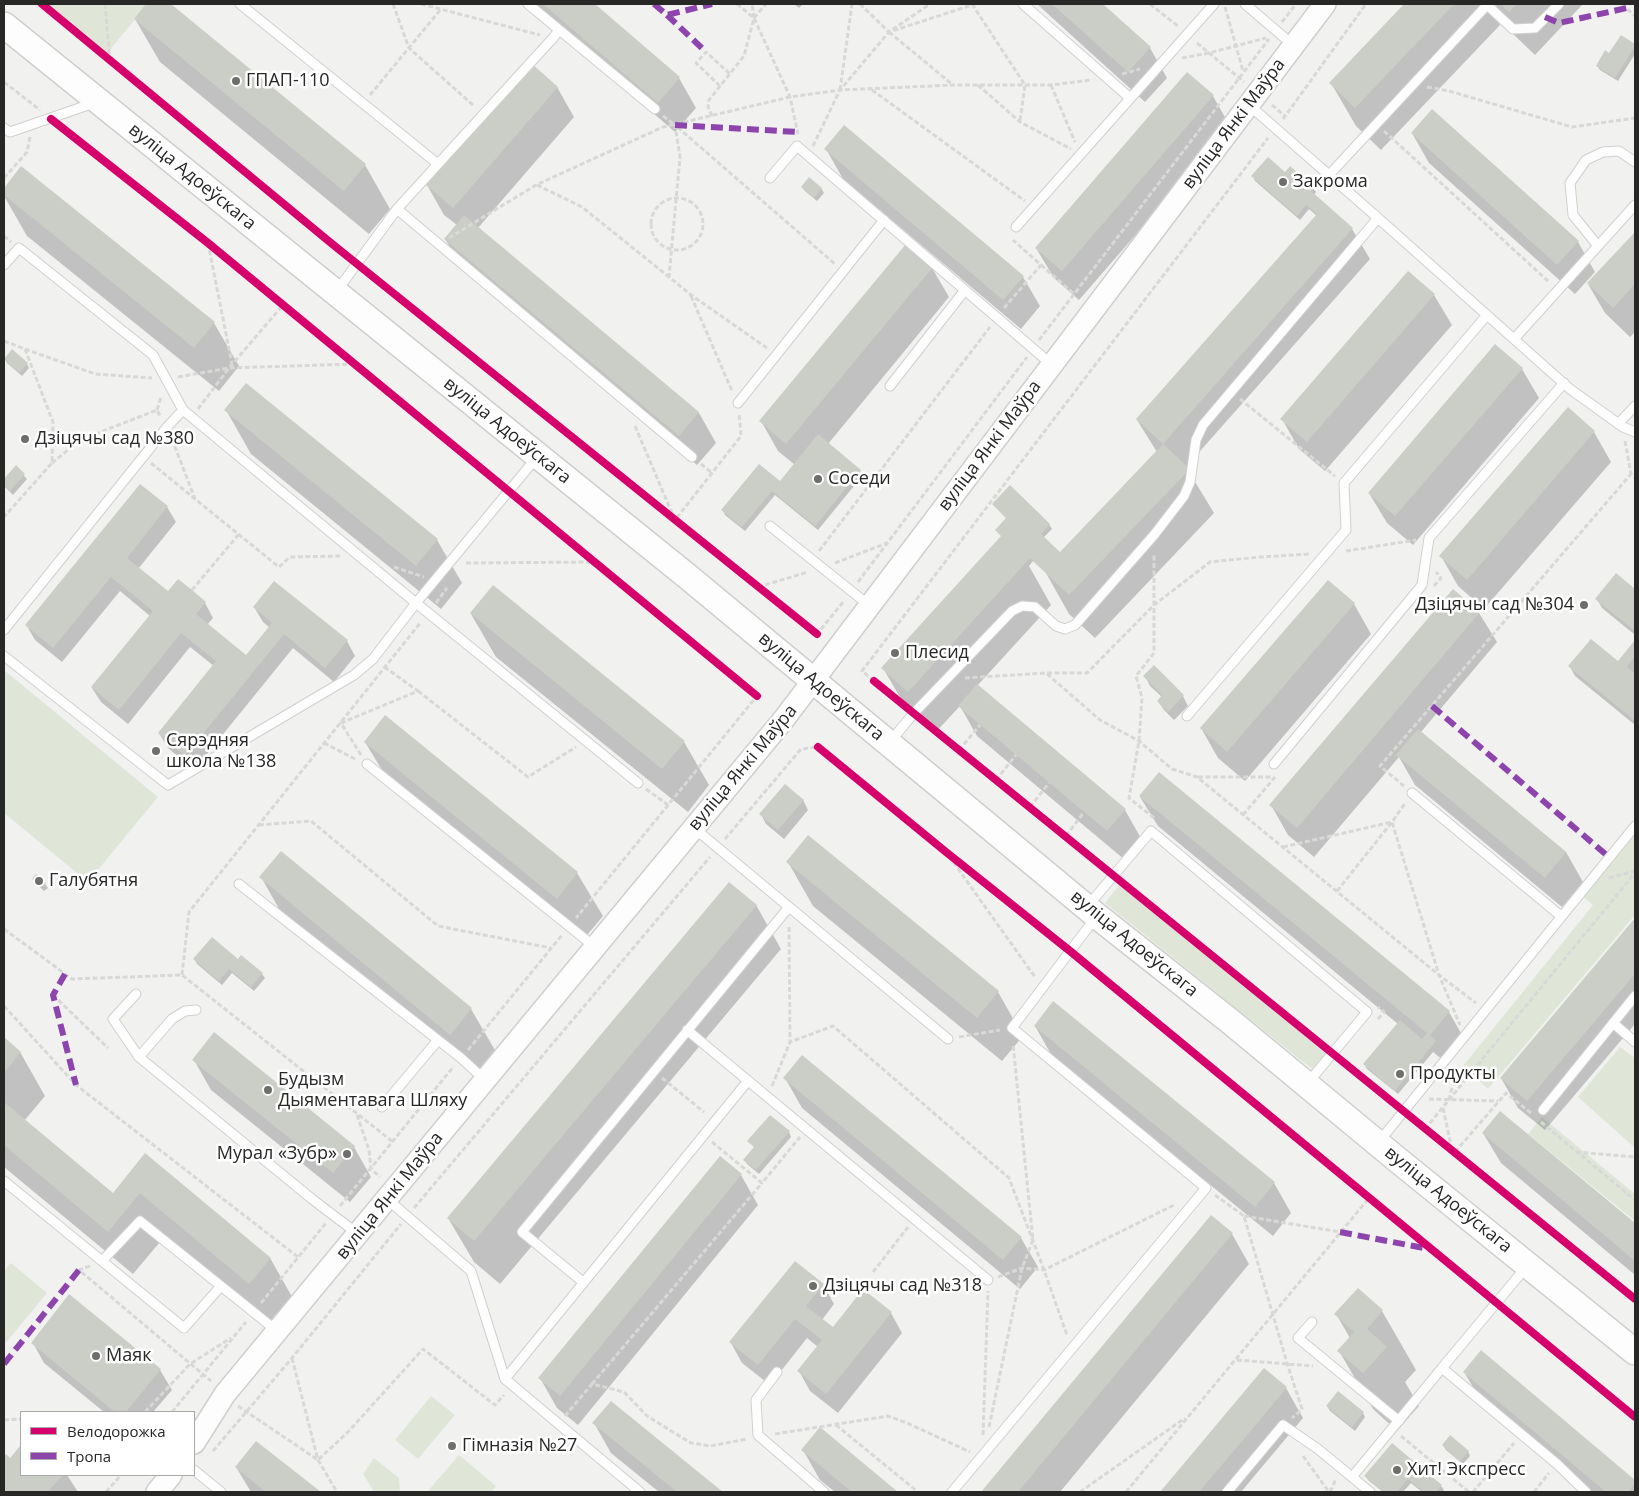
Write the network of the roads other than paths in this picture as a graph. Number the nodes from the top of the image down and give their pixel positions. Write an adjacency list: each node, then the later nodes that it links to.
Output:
1 (240, 4): 17 (lane)
2 (528, 4): 9 (lane)
3 (1023, 4): 11 (lane)
4 (1214, 4): 11 (lane)
5 (1245, 4): 10 (lane)
6 (1325, 4): 10 (street, вуліца Янкі Маўра)
7 (1559, 4): 18 (lane)
8 (4, 25): 13 (main road, вуліца Адоеўскага)
9 (558, 30): 14 (lane); 17 (lane)
10 (1293, 45): 12 (street, вуліца Янкі Маўра)
11 (1130, 98): 24 (lane)
12 (1253, 99): 18 (lane); 31 (street, вуліца Янкі Маўра)
13 (98, 102): 15 (lane); 28 (main road, вуліца Адоеўскага)
14 (658, 112)
15 (6, 133)
16 (1635, 162): 25 (lane)
17 (438, 164): 21 (lane)
18 (1329, 175): 22 (lane)
19 (770, 178): 23 (lane)
20 (1635, 205): 25 (lane)
21 (397, 209): 28 (lane); 40 (lane)
22 (1378, 218): 29 (lane); 48 (lane)
23 (884, 220): 27 (lane); 34 (lane)
24 (1016, 227)
25 (1598, 246): 30 (lane)
26 (4, 266): 36 (lane)
27 (965, 290): 31 (lane); 33 (lane)
28 (336, 293): 39 (main road, вуліца Адоеўскага)
29 (1487, 315): 30 (lane); 47 (lane)
30 (1514, 339): 32 (lane)
31 (1051, 364): 43 (street, вуліца Янкі Маўра)
32 (1564, 384): 37 (lane); 50 (lane)
33 (890, 386)
34 (738, 403)
35 (1635, 406): 37 (lane)
36 (183, 410): 42 (lane); 44 (lane)
37 (1620, 426): 38 (lane)
38 (1635, 432)
39 (538, 456): 42 (lane); 46 (main road, вуліца Адоеўскага)
40 (692, 457)
41 (770, 526): 43 (lane)
42 (416, 603): 45 (lane); 51 (lane)
43 (870, 606): 46 (street, вуліца Янкі Маўра)
44 (4, 630)
45 (4, 656)
46 (814, 681): 48 (main road, вуліца Адоеўскага); 54 (street, вуліца Янкі Маўра)
47 (1187, 716)
48 (889, 743): 57 (main road, вуліца Адоеўскага)
49 (367, 764): 59 (lane)
50 (1274, 764)
51 (641, 785)
52 (1412, 793): 58 (lane)
53 (1635, 826): 58 (lane)
54 (693, 828): 56 (lane); 59 (street, вуліца Янкі Маўра)
55 (239, 884): 66 (lane)
56 (789, 907): 64 (lane); 65 (lane)
57 (1092, 912): 71 (main road, вуліца Адоеўскага); 71 (lane); 98 (lane)
58 (1561, 916): 74 (lane)
59 (595, 947): 69 (street, вуліца Янкі Маўра)
60 (136, 994): 68 (lane)
61 (1635, 996): 63 (lane)
62 (196, 1010): 68 (lane)
63 (1613, 1023): 67 (lane); 73 (lane)
64 (687, 1030): 70 (lane); 81 (lane)
65 (948, 1039)
66 (438, 1040): 69 (lane); 72 (lane)
67 (1635, 1042)
68 (139, 1057): 77 (lane)
69 (485, 1080): 76 (street, вуліца Янкі Маўра)
70 (747, 1082): 80 (lane); 81 (lane)
71 (1307, 1084): 74 (main road, вуліца Адоеўскага)
72 (382, 1107)
73 (1543, 1110)
74 (1378, 1143): 79 (main road, вуліца Адоеўскага)
75 (4, 1181): 78 (lane)
76 (387, 1199): 77 (street, вуліца Янкі Маўра); 88 (lane)
77 (358, 1234): 84 (street, вуліца Янкі Маўра)
78 (102, 1261): 82 (lane); 82 (lane)
79 (1528, 1265): 85 (main road, вуліца Адоеўскага); 86 (lane)
80 (988, 1280)
81 (583, 1282): 88 (lane)
82 (220, 1286): 84 (lane)
83 (1312, 1322): 89 (lane)
84 (277, 1331): 90 (street, вуліца Янкі Маўра)
85 (1635, 1352)
86 (1442, 1368): 89 (lane); 101 (lane)
87 (777, 1372): 97 (lane)
88 (504, 1379): 96 (lane)
89 (1399, 1421): 93 (lane)
90 (195, 1440)
91 (195, 1471): 95 (lane)
92 (169, 1476): 94 (street)
93 (1352, 1476): 99 (lane); 100 (lane)
94 (157, 1492)
95 (220, 1492)
96 (640, 1492)
97 (824, 1492)
98 (952, 1492)
99 (1227, 1492)
100 (1370, 1492)
101 (1586, 1492)

